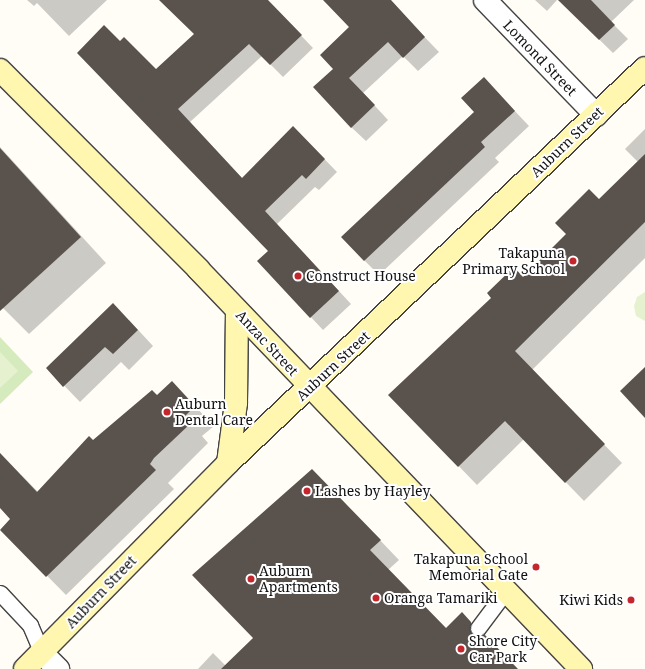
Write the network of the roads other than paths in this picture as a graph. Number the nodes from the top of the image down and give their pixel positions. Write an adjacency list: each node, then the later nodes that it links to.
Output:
1 (485, 0): 4 (street, Lomond Street)
2 (645, 68): 4 (main road, Auburn Street)
3 (0, 70): 5 (main road, Anzac Street)
4 (596, 115): 6 (main road, Auburn Street)
5 (237, 311): 6 (main road, Anzac Street); 7 (main road)
6 (310, 389): 7 (main road, Auburn Street); 8 (main road, Anzac Street)
7 (228, 463): 11 (main road, Auburn Street)
8 (505, 592): 10 (lane); 14 (main road, Anzac Street)
9 (0, 593): 11 (lane)
10 (478, 628)
11 (42, 652): 12 (main road, Auburn Street); 13 (street)
12 (25, 669)
13 (58, 669)
14 (581, 669)

